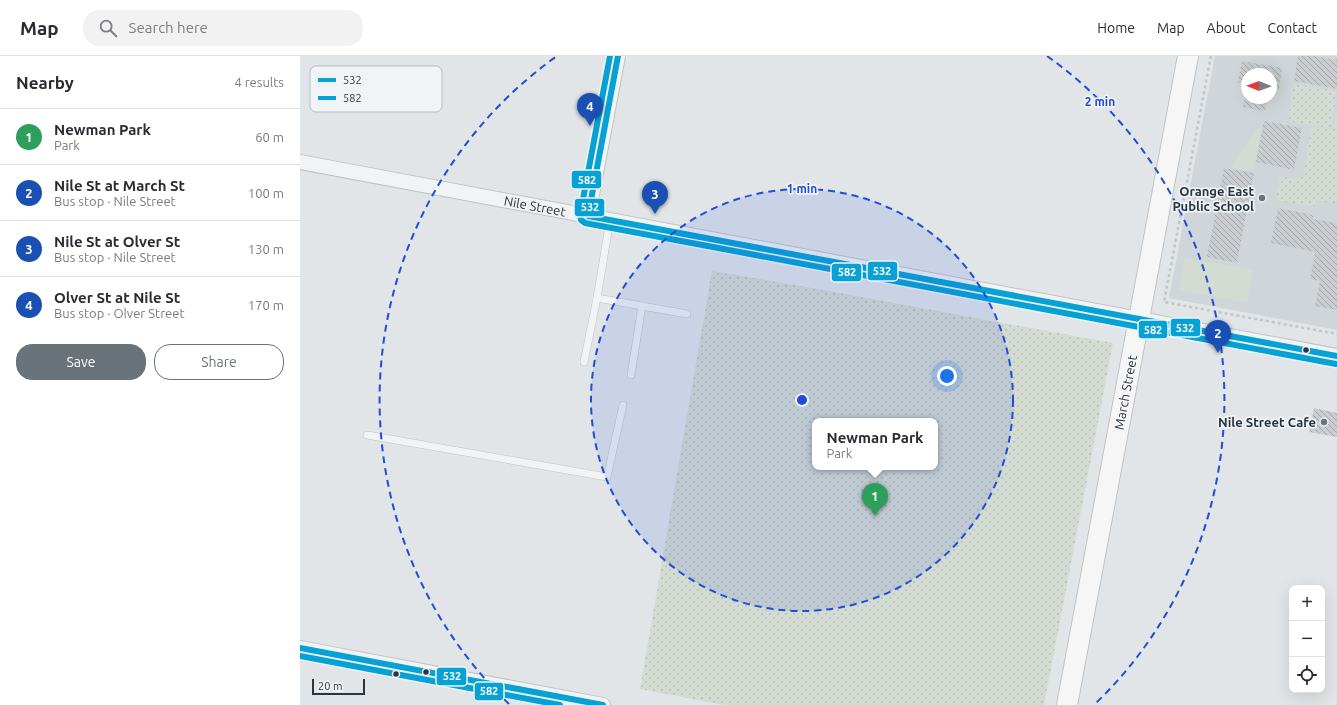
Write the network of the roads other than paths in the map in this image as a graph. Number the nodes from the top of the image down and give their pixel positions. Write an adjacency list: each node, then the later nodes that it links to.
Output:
1 (618, 56): 4 (street)
2 (1188, 56): 9 (street, March Street)
3 (300, 162): 4 (street, Nile Street)
4 (588, 216): 5 (street, Nile Street)
5 (610, 220): 6 (lane); 9 (street, Nile Street)
6 (597, 298): 7 (lane); 11 (lane)
7 (642, 306): 8 (lane); 12 (lane)
8 (687, 314)
9 (1140, 318): 10 (street, Nile Street); 17 (street, March Street)
10 (1337, 356)
11 (584, 362)
12 (631, 375)
13 (622, 405): 14 (lane)
14 (367, 435)
15 (300, 648): 16 (street)
16 (603, 705)
17 (1068, 705)

